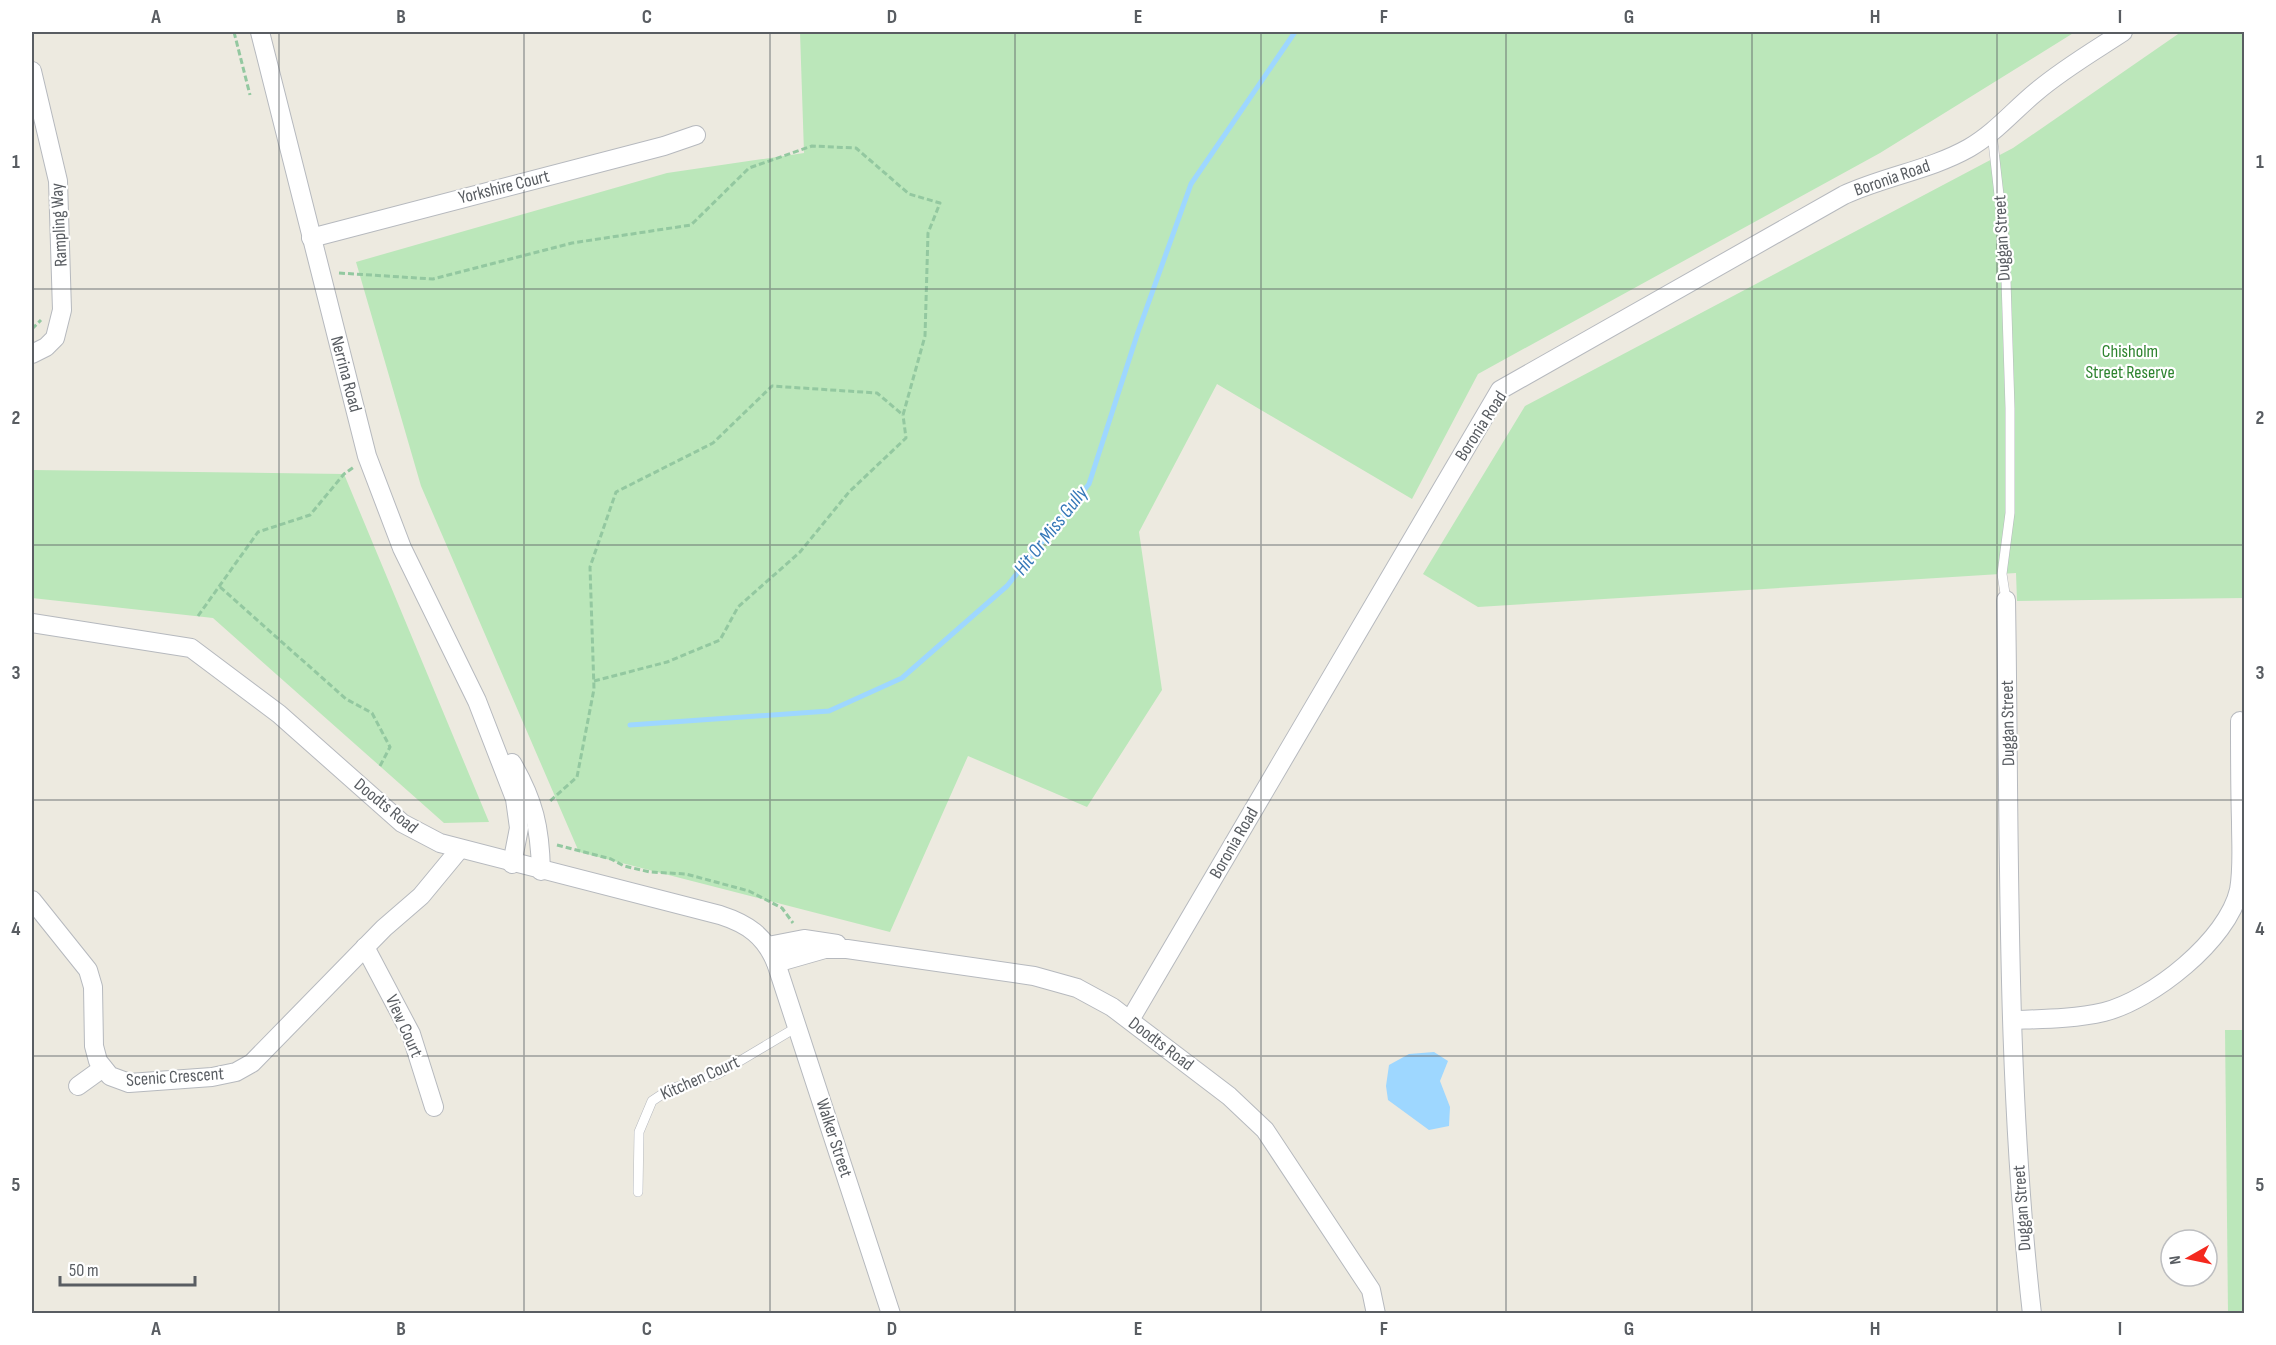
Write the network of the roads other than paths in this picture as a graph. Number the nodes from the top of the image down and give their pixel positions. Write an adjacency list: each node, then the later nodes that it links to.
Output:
1 (260, 32): 6 (street, Nerrina Road)
2 (2123, 32): 4 (street, Boronia Road)
3 (32, 71): 7 (street, Rampling Way)
4 (1992, 133): 8 (lane, Duggan Street); 20 (street, Boronia Road)
5 (696, 135): 6 (street, Yorkshire Court)
6 (311, 238): 10 (street, Nerrina Road)
7 (32, 354)
8 (2006, 600): 21 (street, Duggan Street)
9 (32, 623): 12 (street, Doodts Road)
10 (477, 701): 13 (street, Nerrina Road); 14 (street, Nerrina Road)
11 (2240, 721): 21 (street)
12 (459, 850): 13 (street, Doodts Road); 17 (street, Scenic Crescent)
13 (512, 864): 14 (street, Doodts Road)
14 (541, 871): 16 (street, Doodts Road)
15 (32, 900): 23 (street, Scenic Crescent)
16 (768, 946): 18 (street, Doodts Road); 19 (street, Doodts Road)
17 (365, 947): 23 (street, Scenic Crescent); 25 (street, View Court)
18 (859, 950): 19 (street, Doodts Road); 20 (street, Doodts Road)
19 (776, 963): 22 (street, Walker Street)
20 (1130, 1020): 27 (street, Doodts Road)
21 (2013, 1020): 31 (street, Duggan Street)
22 (798, 1027): 26 (lane, Kitchen Court); 28 (street, Walker Street)
23 (103, 1068): 24 (street)
24 (78, 1086)
25 (434, 1107)
26 (638, 1192)
27 (1368, 1286): 29 (street, Doodts Road); 30 (street, Doodts Road)
28 (891, 1314)
29 (1376, 1314)
30 (1388, 1314)
31 (2032, 1314)

